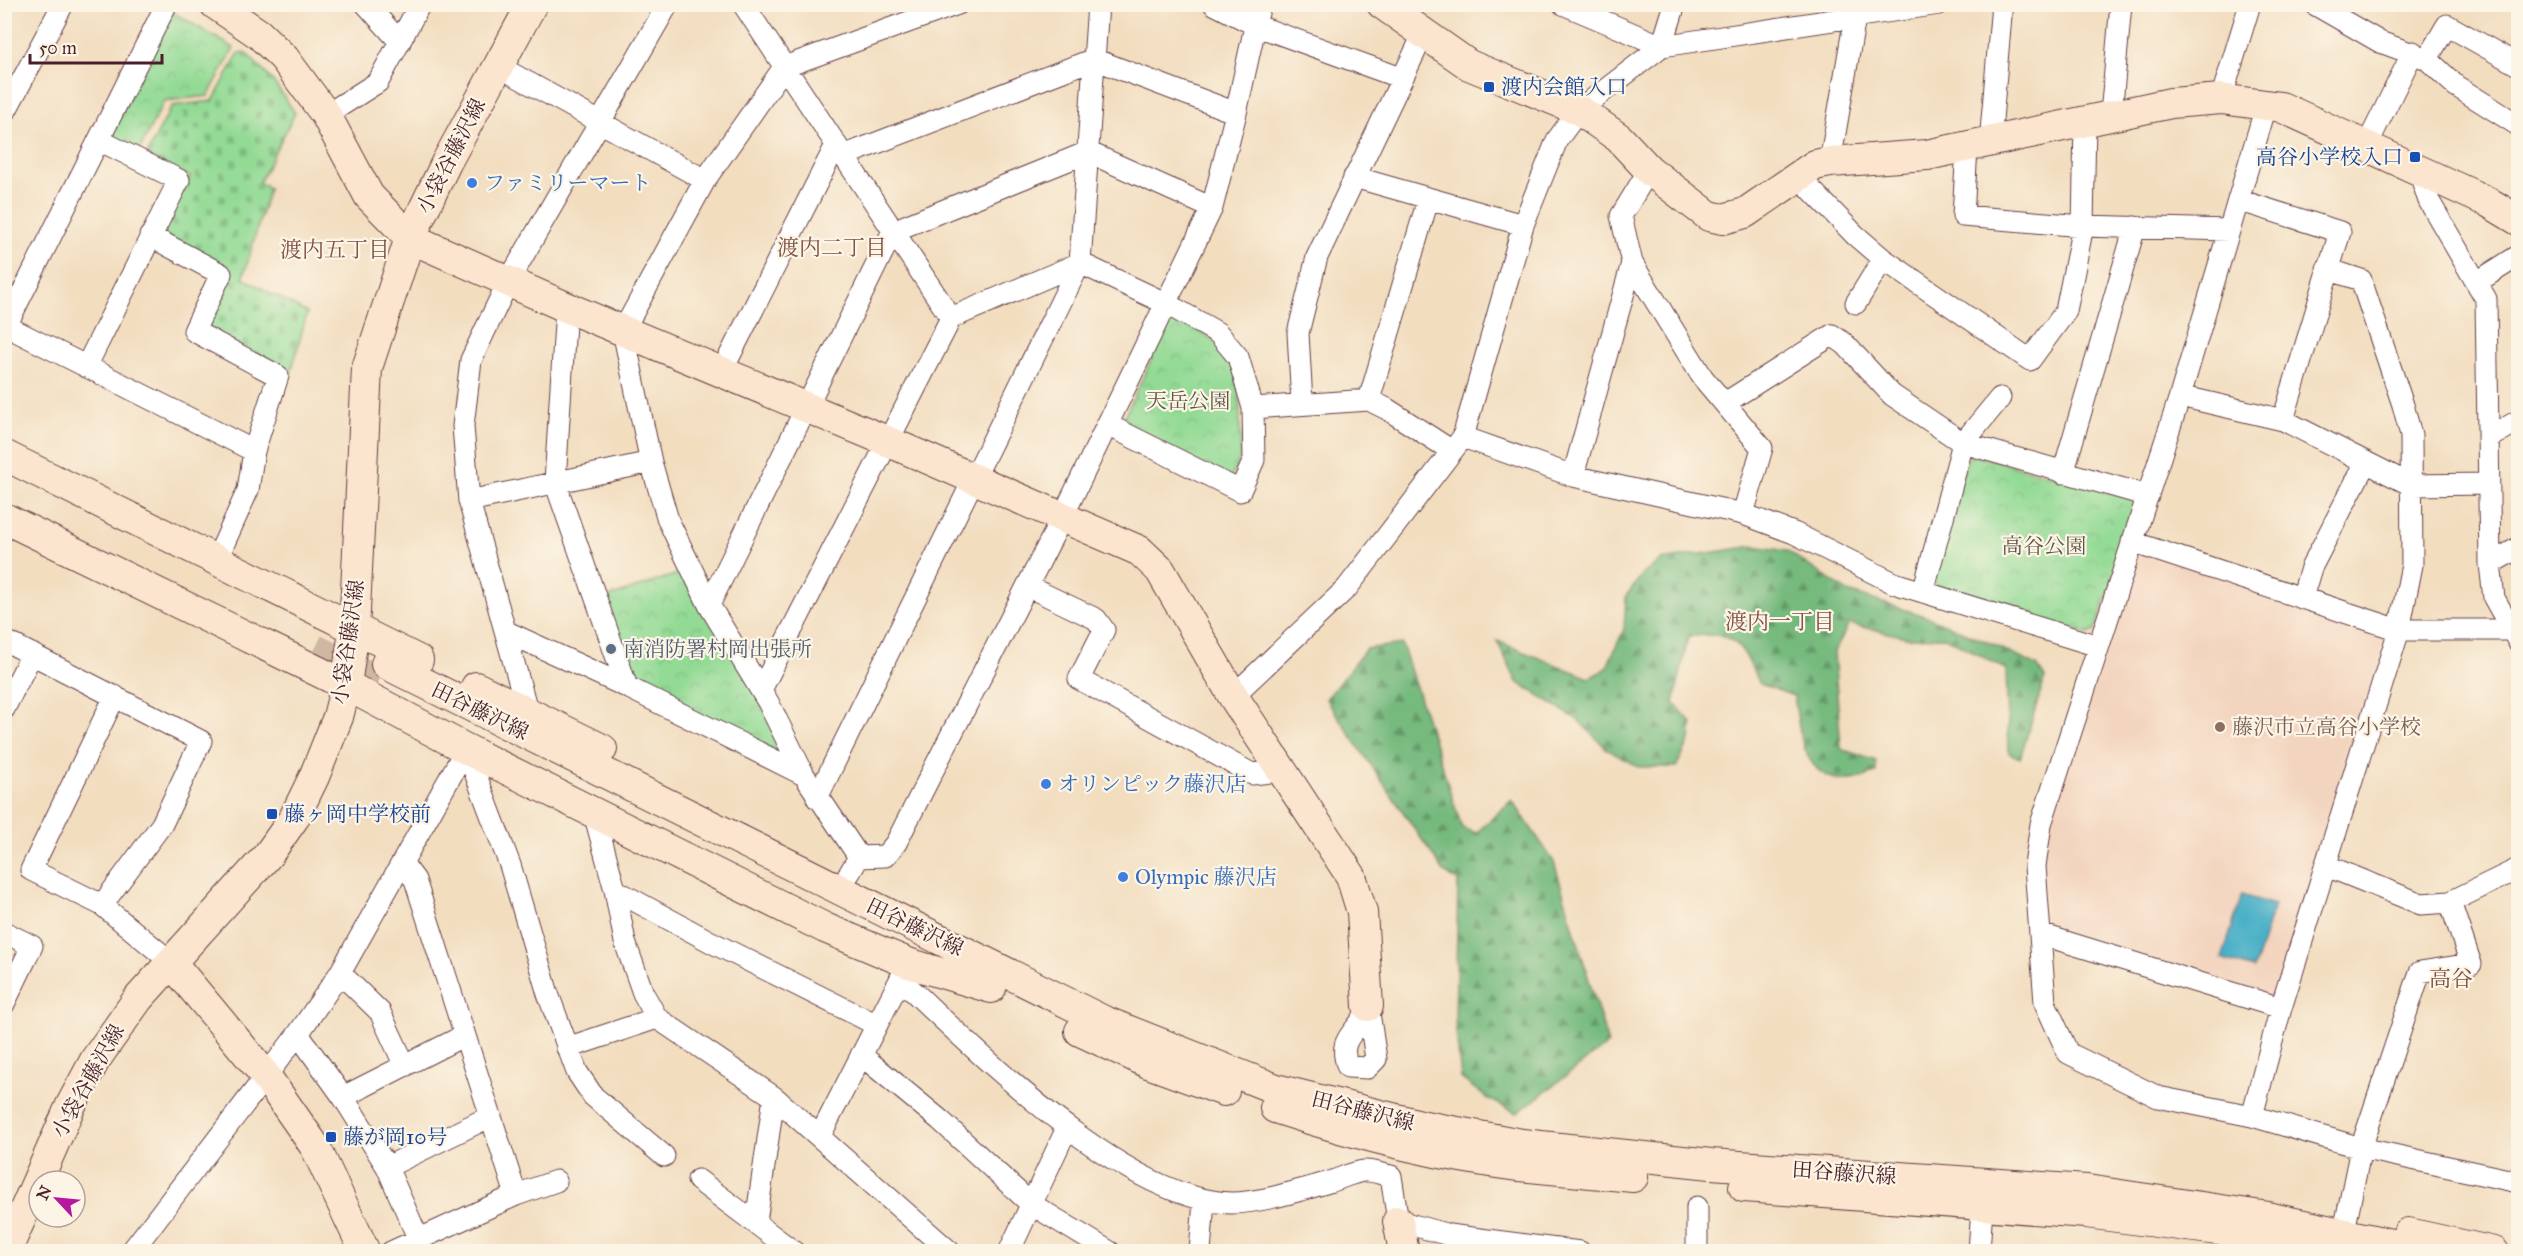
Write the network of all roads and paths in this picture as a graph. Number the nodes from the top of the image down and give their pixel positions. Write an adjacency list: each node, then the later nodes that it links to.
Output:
1 (63, 4): 36 (street)
2 (161, 4): 41 (street)
3 (215, 4): 37 (main road)
4 (366, 4): 24 (street)
5 (420, 4): 24 (street)
6 (532, 4): 29 (main road, 小袋谷藤沢線)
7 (668, 4): 39 (street)
8 (742, 4): 30 (street)
9 (958, 4): 20 (street)
10 (1098, 4): 27 (street)
11 (1215, 4): 22 (street)
12 (1382, 4): 23 (main road)
13 (1563, 4): 25 (street)
14 (1675, 4): 25 (street)
15 (1939, 4): 21 (street)
16 (2002, 4): 42 (street)
17 (2121, 4): 38 (street)
18 (2250, 4): 32 (street)
19 (2314, 4): 26 (street)
20 (933, 9): 30 (street)
21 (1856, 11): 25 (street); 46 (street)
22 (1258, 15): 31 (street); 35 (street)
23 (1423, 35): 31 (street); 34 (main road)
24 (400, 42): 37 (street)
25 (1662, 46): 34 (street)
26 (2420, 55): 28 (street); 40 (street); 43 (street)
27 (1094, 58): 35 (street); 44 (street); 45 (street)
28 (2518, 65)
29 (498, 66): 39 (street); 62 (main road, 小袋谷藤沢線)
30 (784, 67): 44 (street); 51 (street)
31 (1401, 78): 49 (street)
32 (2221, 99): 33 (main road); 38 (main road)
33 (2267, 103): 43 (main road); 53 (street)
34 (1579, 110): 47 (main road); 56 (street)
35 (1236, 113): 54 (street)
36 (4, 114)
37 (326, 116): 62 (main road)
38 (2098, 118): 42 (main road); 57 (street)
39 (600, 123): 51 (street); 68 (street)
40 (2518, 125)
41 (99, 140): 61 (street); 74 (street)
42 (1978, 145): 46 (main road); 57 (street)
43 (2367, 145): 48 (main road)
44 (839, 150): 60 (street); 77 (street)
45 (1088, 152): 54 (street); 60 (street); 65 (street)
46 (1830, 162): 50 (main road)
47 (1649, 170): 50 (main road); 66 (street)
48 (2419, 171): 55 (main road); 69 (street)
49 (1354, 177): 52 (street); 81 (street)
50 (1799, 177): 64 (street)
51 (705, 180): 75 (street)
52 (1428, 200): 56 (street); 80 (street)
53 (2238, 200): 59 (street); 67 (street)
54 (1212, 208): 71 (street)
55 (2518, 220)
56 (1523, 225): 91 (street)
57 (2083, 226): 58 (street); 64 (street)
58 (2135, 227): 59 (street); 96 (street)
59 (2229, 230): 78 (street)
60 (893, 231): 73 (street); 83 (street)
61 (150, 236): 76 (street); 92 (street)
62 (410, 238): 68 (main road); 118 (main road, 小袋谷藤沢線)
63 (2518, 256): 69 (street)
64 (1883, 259): 70 (street)
65 (1080, 263): 71 (street); 73 (street); 99 (street)
66 (1632, 263): 82 (street); 98 (street)
67 (2327, 269): 85 (street); 102 (street)
68 (508, 282): 72 (main road); 105 (street)
69 (2477, 282): 88 (street)
70 (1856, 303)
71 (1167, 304): 84 (street); 87 (street)
72 (566, 308): 75 (main road); 100 (street)
73 (951, 318): 89 (street)
74 (5, 326): 76 (street)
75 (623, 331): 77 (main road); 94 (street)
76 (86, 366): 92 (street)
77 (722, 371): 83 (main road)
78 (2180, 396): 85 (street); 103 (street)
79 (2000, 398): 90 (street)
80 (1369, 400): 81 (street); 91 (street)
81 (1302, 403): 84 (street)
82 (1725, 403): 90 (street); 106 (street)
83 (806, 408): 89 (main road); 116 (street)
84 (1253, 408): 87 (street)
85 (2283, 420): 95 (street)
86 (2518, 421): 88 (street)
87 (1108, 425): 107 (street)
88 (2488, 438): 101 (street)
89 (887, 441): 99 (main road); 126 (street)
90 (1963, 443): 96 (street); 114 (street)
91 (1458, 444): 98 (street); 128 (street)
92 (254, 452): 111 (street)
93 (4, 455): 111 (main road)
94 (651, 462): 100 (street); 116 (street)
95 (2366, 462): 102 (street); 115 (street)
96 (2063, 473): 103 (street)
97 (4, 476): 104 (main road)
98 (1573, 476): 106 (street)
99 (973, 477): 107 (main road); 134 (street)
100 (555, 482): 105 (street); 125 (street)
101 (2487, 484): 102 (street); 112 (street)
102 (2411, 485): 117 (street)
103 (2148, 496): 109 (street)
104 (4, 497)
105 (470, 501): 119 (street)
106 (1743, 514): 114 (street)
107 (1063, 516): 113 (street); 128 (main road)
108 (4, 518): 124 (main road)
109 (2132, 542): 115 (street); 122 (street)
110 (2518, 548): 112 (street)
111 (216, 561): 118 (main road)
112 (2490, 564): 120 (street)
113 (1027, 586): 132 (street); 137 (street)
114 (1923, 592): 122 (street)
115 (2302, 598): 117 (street)
116 (709, 605): 126 (street)
117 (2399, 630): 120 (street); 138 (street)
118 (354, 631): 124 (main road, 小袋谷藤沢線); 130 (main road)
119 (507, 632): 125 (street); 130 (street)
120 (2516, 635)
121 (4, 640): 123 (street)
122 (2098, 646): 144 (street)
123 (32, 654): 127 (street); 129 (street)
124 (346, 685): 131 (main road); 145 (main road, 小袋谷藤沢線)
125 (627, 687): 133 (street)
126 (761, 690): 133 (street)
127 (115, 696): 142 (street); 142 (street)
128 (1233, 696): 132 (main road)
129 (4, 709)
130 (527, 710): 137 (main road)
131 (466, 749): 135 (main road); 136 (street); 157 (street)
132 (1281, 771): 150 (main road)
133 (804, 775): 134 (street)
134 (817, 798): 137 (street)
135 (594, 813): 140 (street); 146 (main road)
136 (403, 864): 147 (street); 156 (street)
137 (854, 866): 153 (main road)
138 (2327, 866): 141 (street); 151 (street)
139 (2518, 869): 141 (street)
140 (615, 890): 152 (street); 154 (street)
141 (2450, 902): 167 (street)
142 (102, 905): 145 (street)
143 (4, 932): 149 (street)
144 (2040, 934): 151 (street); 164 (street)
145 (171, 963): 160 (main road); 183 (main road, 小袋谷藤沢線)
146 (904, 971): 148 (main road); 154 (street); 165 (street)
147 (340, 973): 155 (street); 159 (street)
148 (991, 988): 153 (main road, 田谷藤沢線); 177 (main road, 田谷藤沢線)
149 (4, 1004)
150 (1368, 1006)
151 (2281, 1008): 164 (street)
152 (657, 1018): 157 (street); 162 (street)
153 (1104, 1021): 181 (main road, 田谷藤沢線)
154 (877, 1025): 158 (street)
155 (298, 1034): 160 (street); 161 (street)
156 (463, 1036): 159 (street); 163 (street)
157 (567, 1048): 168 (street)
158 (861, 1055): 166 (street); 175 (street)
159 (405, 1066): 161 (street)
160 (264, 1075): 184 (street); 185 (main road)
161 (343, 1097): 169 (street)
162 (774, 1097): 166 (street); 180 (street)
163 (491, 1116): 169 (street); 173 (street)
164 (2252, 1116): 167 (street)
165 (1067, 1128): 174 (street); 175 (street)
166 (820, 1136): 188 (street)
167 (2361, 1148): 172 (street); 179 (street)
168 (664, 1156)
169 (387, 1167): 182 (street)
170 (698, 1180): 180 (street)
171 (556, 1181): 173 (street)
172 (2518, 1182)
173 (516, 1195): 182 (street)
174 (1204, 1201): 178 (street); 191 (street)
175 (1031, 1204): 189 (street); 190 (street)
176 (1697, 1207): 194 (street)
177 (1982, 1207): 181 (main road, 田谷藤沢線); 195 (street)
178 (1398, 1221): 192 (main road); 193 (street)
179 (2346, 1221): 181 (main road); 199 (main road)
180 (756, 1222): 187 (street)
181 (2261, 1234): 196 (main road); 197 (main road, 田谷藤沢線); 198 (main road, 田谷藤沢線)
182 (418, 1238): 186 (street)
183 (6, 1251)
184 (131, 1251)
185 (365, 1251)
186 (391, 1251)
187 (794, 1251)
188 (950, 1251)
189 (1009, 1251)
190 (1110, 1251)
191 (1200, 1251)
192 (1404, 1251)
193 (1580, 1251)
194 (1696, 1251)
195 (1979, 1251)
196 (2303, 1251)
197 (2331, 1251)
198 (2428, 1251)
199 (2494, 1251)

